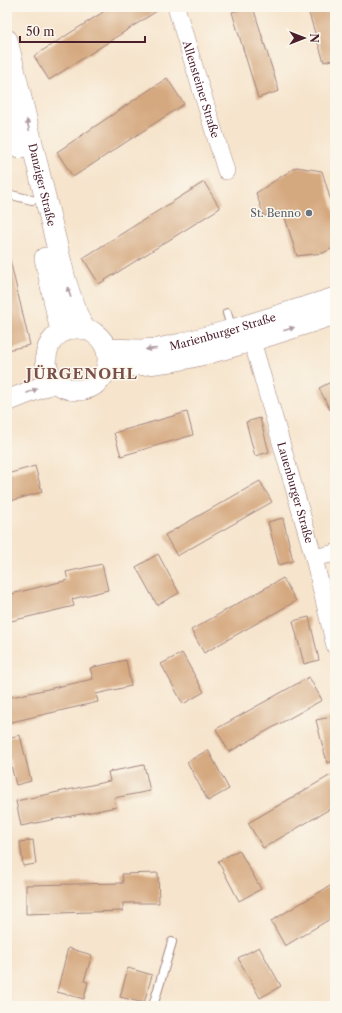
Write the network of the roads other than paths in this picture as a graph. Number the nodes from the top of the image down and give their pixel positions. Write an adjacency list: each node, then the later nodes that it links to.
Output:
1 (176, 7): 5 (street, Allensteiner Straße)
2 (7, 40): 3 (street, Danziger Straße)
3 (10, 59): 10 (street, Danziger Straße, one-way to 3)
4 (7, 102): 7 (street, Danziger Straße)
5 (226, 171)
6 (7, 194): 7 (lane)
7 (32, 200): 12 (street, Danziger Straße)
8 (335, 298): 11 (street, Marienburger Straße)
9 (335, 314): 11 (street, Marienburger Straße, one-way to 9)
10 (83, 328): 12 (street); 13 (street)
11 (239, 331): 13 (street, Marienburger Straße); 18 (street, Lauenburger Straße)
12 (61, 332): 14 (street)
13 (107, 358): 14 (street)
14 (52, 374): 15 (street); 16 (street, one-way to 14)
15 (7, 386)
16 (7, 401)
17 (335, 553): 18 (street)
18 (314, 558): 19 (street, Lauenburger Straße)
19 (335, 646)
20 (172, 942): 21 (lane)
21 (153, 1006)

